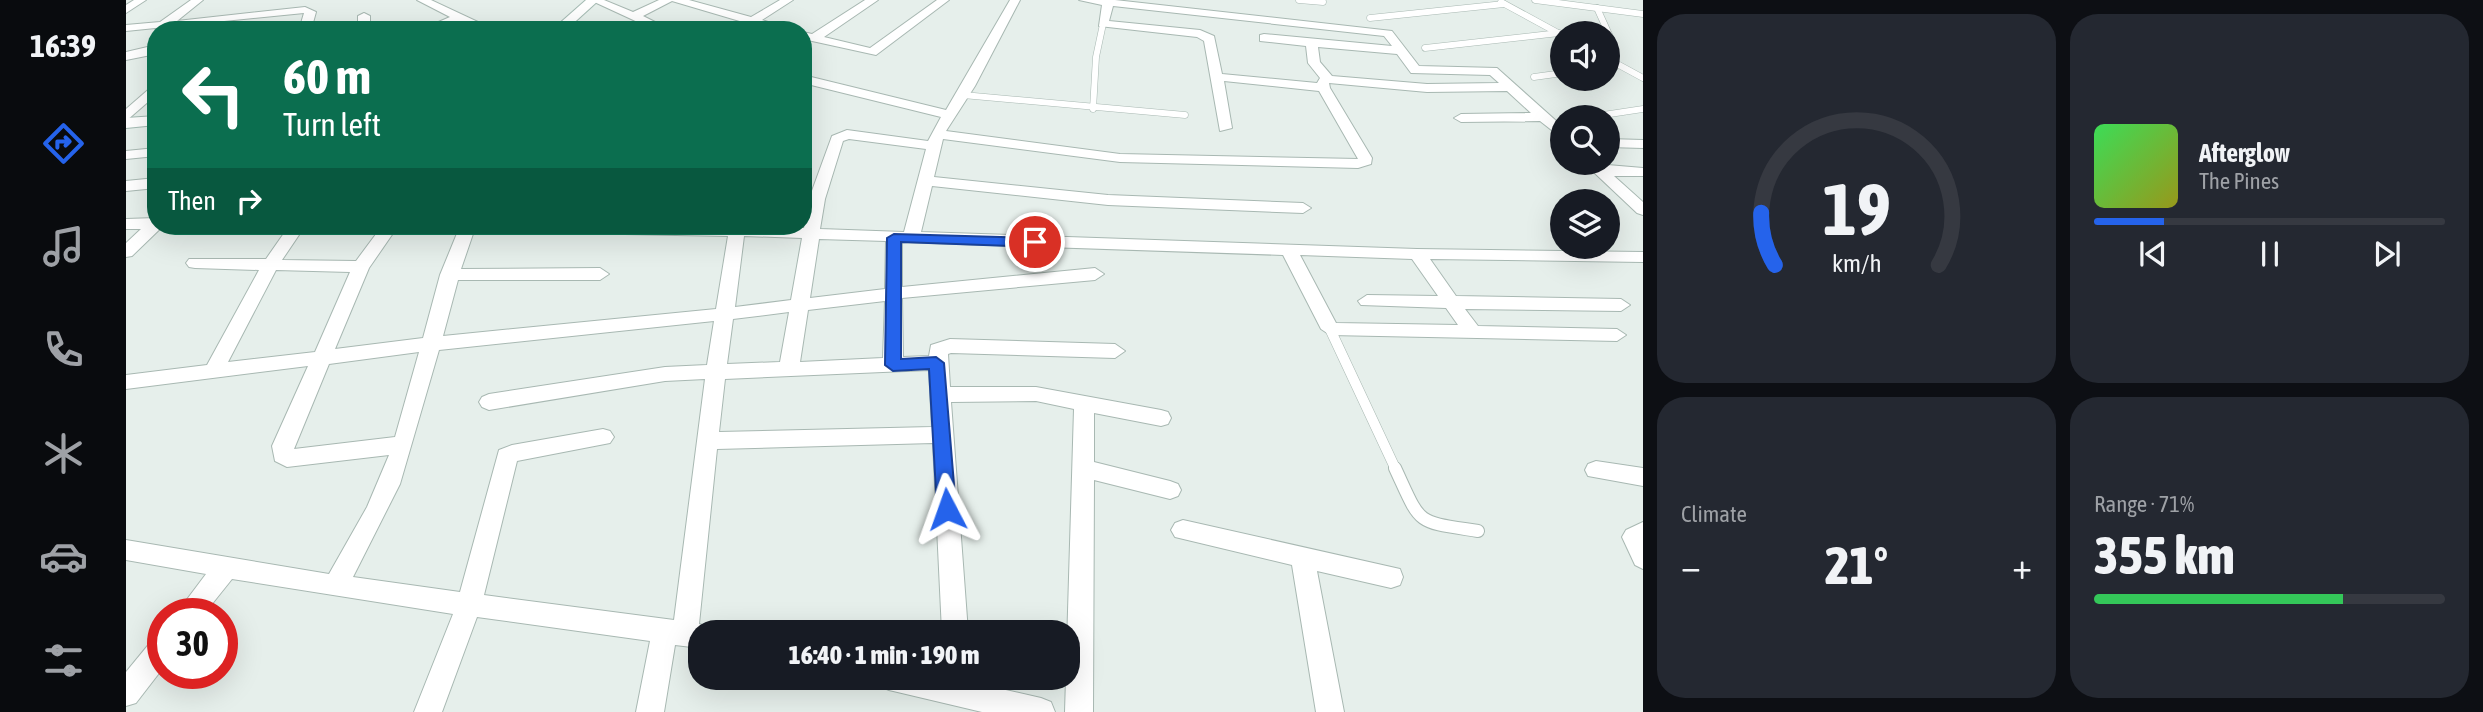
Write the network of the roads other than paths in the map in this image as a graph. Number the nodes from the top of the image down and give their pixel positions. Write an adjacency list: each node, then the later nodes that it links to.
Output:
1 (141, 0): 20 (street)
2 (198, 0): 29 (street)
3 (251, 0): 23 (street)
4 (422, 0): 26 (street)
5 (594, 0): 25 (street); 35 (street)
6 (668, 0): 25 (street)
7 (677, 0): 28 (street)
8 (788, 0): 28 (street)
9 (873, 0): 43 (street)
10 (944, 0): 45 (street)
11 (1015, 0): 63 (street)
12 (1084, 0): 17 (street)
13 (1299, 0): 16 (lane)
14 (1497, 0): 18 (lane)
15 (1535, 0): 19 (lane)
16 (1322, 1): 21 (lane)
17 (1108, 3): 39 (street); 49 (street)
18 (1504, 4): 27 (lane); 42 (lane)
19 (1597, 8): 22 (lane); 38 (lane)
20 (126, 10)
21 (1325, 13)
22 (1643, 14)
23 (230, 16): 30 (street); 31 (street)
24 (364, 16): 32 (street)
25 (634, 16): 36 (street)
26 (459, 17): 33 (street); 34 (street)
27 (1370, 18)
28 (753, 20): 37 (street)
29 (168, 21)
30 (210, 21)
31 (306, 21)
32 (364, 21)
33 (449, 21)
34 (468, 21)
35 (569, 21)
36 (645, 21)
37 (756, 21)
38 (1603, 21)
39 (1103, 24): 57 (street); 65 (lane)
40 (147, 27): 41 (street)
41 (126, 28)
42 (1550, 28)
43 (812, 34)
44 (1550, 35): 48 (lane)
45 (812, 37)
46 (1265, 38): 47 (street)
47 (1312, 43): 52 (street); 61 (street)
48 (1425, 48)
49 (1401, 51): 52 (street); 62 (street)
50 (147, 54): 51 (street)
51 (126, 56)
52 (1365, 64): 61 (street); 62 (street)
53 (1621, 66): 55 (lane)
54 (1643, 68): 55 (lane)
55 (1628, 70): 59 (lane)
56 (1550, 75): 58 (lane)
57 (1218, 77): 61 (street); 76 (street)
58 (1534, 77)
59 (1643, 78)
60 (812, 81): 68 (street)
61 (1326, 84): 77 (street)
62 (1512, 87): 71 (street)
63 (963, 95): 65 (lane); 68 (street)
64 (147, 96): 70 (street)
65 (1093, 109): 69 (lane)
66 (1643, 109): 67 (lane)
67 (1620, 112)
68 (948, 115): 77 (street)
69 (1185, 116)
70 (126, 117)
71 (1545, 117): 72 (street); 74 (street)
72 (1461, 118)
73 (147, 121): 75 (street)
74 (1550, 122)
75 (126, 123)
76 (1225, 128)
77 (936, 140): 85 (street); 88 (street)
78 (1620, 143): 79 (street)
79 (1643, 144)
80 (147, 153): 81 (street)
81 (126, 155)
82 (1620, 170): 83 (street)
83 (1643, 172)
84 (1606, 175): 89 (street)
85 (925, 181): 90 (street); 101 (street)
86 (147, 184): 87 (street)
87 (126, 186)
88 (812, 195)
89 (1636, 197): 91 (street)
90 (1303, 208)
91 (1643, 210)
92 (147, 223): 93 (street)
93 (126, 224)
94 (147, 232): 103 (street)
95 (812, 234): 101 (street)
96 (291, 235): 107 (street)
97 (383, 235): 108 (street)
98 (464, 235): 111 (street)
99 (736, 235): 117 (street)
100 (810, 235): 116 (street)
101 (903, 238): 102 (street); 112 (street)
102 (1289, 250): 104 (street); 118 (street)
103 (126, 252)
104 (1417, 254): 105 (street); 114 (street)
105 (1643, 257)
106 (195, 263): 107 (street)
107 (271, 264): 108 (street); 127 (street)
108 (360, 267): 123 (street)
109 (600, 274): 111 (street)
110 (1095, 274): 112 (street)
111 (449, 275): 121 (street)
112 (894, 295): 116 (street); 125 (street)
113 (1367, 301): 114 (street)
114 (1451, 302): 115 (street); 119 (street)
115 (1621, 305)
116 (799, 306): 117 (street); 126 (street)
117 (725, 314): 121 (street); 128 (street)
118 (1330, 329): 119 (street); 143 (lane)
119 (1473, 333): 120 (street)
120 (1617, 335)
121 (431, 344): 123 (street); 137 (street)
122 (1115, 351): 124 (street)
123 (322, 360): 127 (street); 137 (street)
124 (936, 363): 125 (street); 130 (street)
125 (893, 365): 126 (street)
126 (789, 369): 128 (street)
127 (213, 372): 129 (street)
128 (716, 372): 131 (street); 136 (street)
129 (126, 382)
130 (939, 395): 132 (street); 134 (street)
131 (489, 402)
132 (1084, 403): 133 (street); 138 (street)
133 (1161, 418)
134 (941, 435): 136 (street); 153 (street)
135 (603, 437): 152 (street)
136 (707, 441): 154 (street)
137 (402, 445): 150 (street)
138 (1081, 468): 141 (street); 161 (street)
139 (1596, 470): 140 (street)
140 (1643, 477)
141 (1170, 490)
142 (1183, 530): 146 (street)
143 (1478, 531)
144 (1643, 532): 147 (street)
145 (126, 550): 148 (street)
146 (1302, 556): 149 (street); 162 (street)
147 (1643, 558)
148 (227, 567): 150 (street); 151 (street)
149 (1391, 577)
150 (335, 586): 152 (street)
151 (202, 598)
152 (469, 606): 154 (street); 158 (street)
153 (955, 620)
154 (683, 633): 159 (street)
155 (147, 667): 157 (street)
156 (974, 690): 160 (street)
157 (126, 693)
158 (428, 712)
159 (650, 712)
160 (1041, 712)
161 (1079, 712)
162 (1329, 712)

